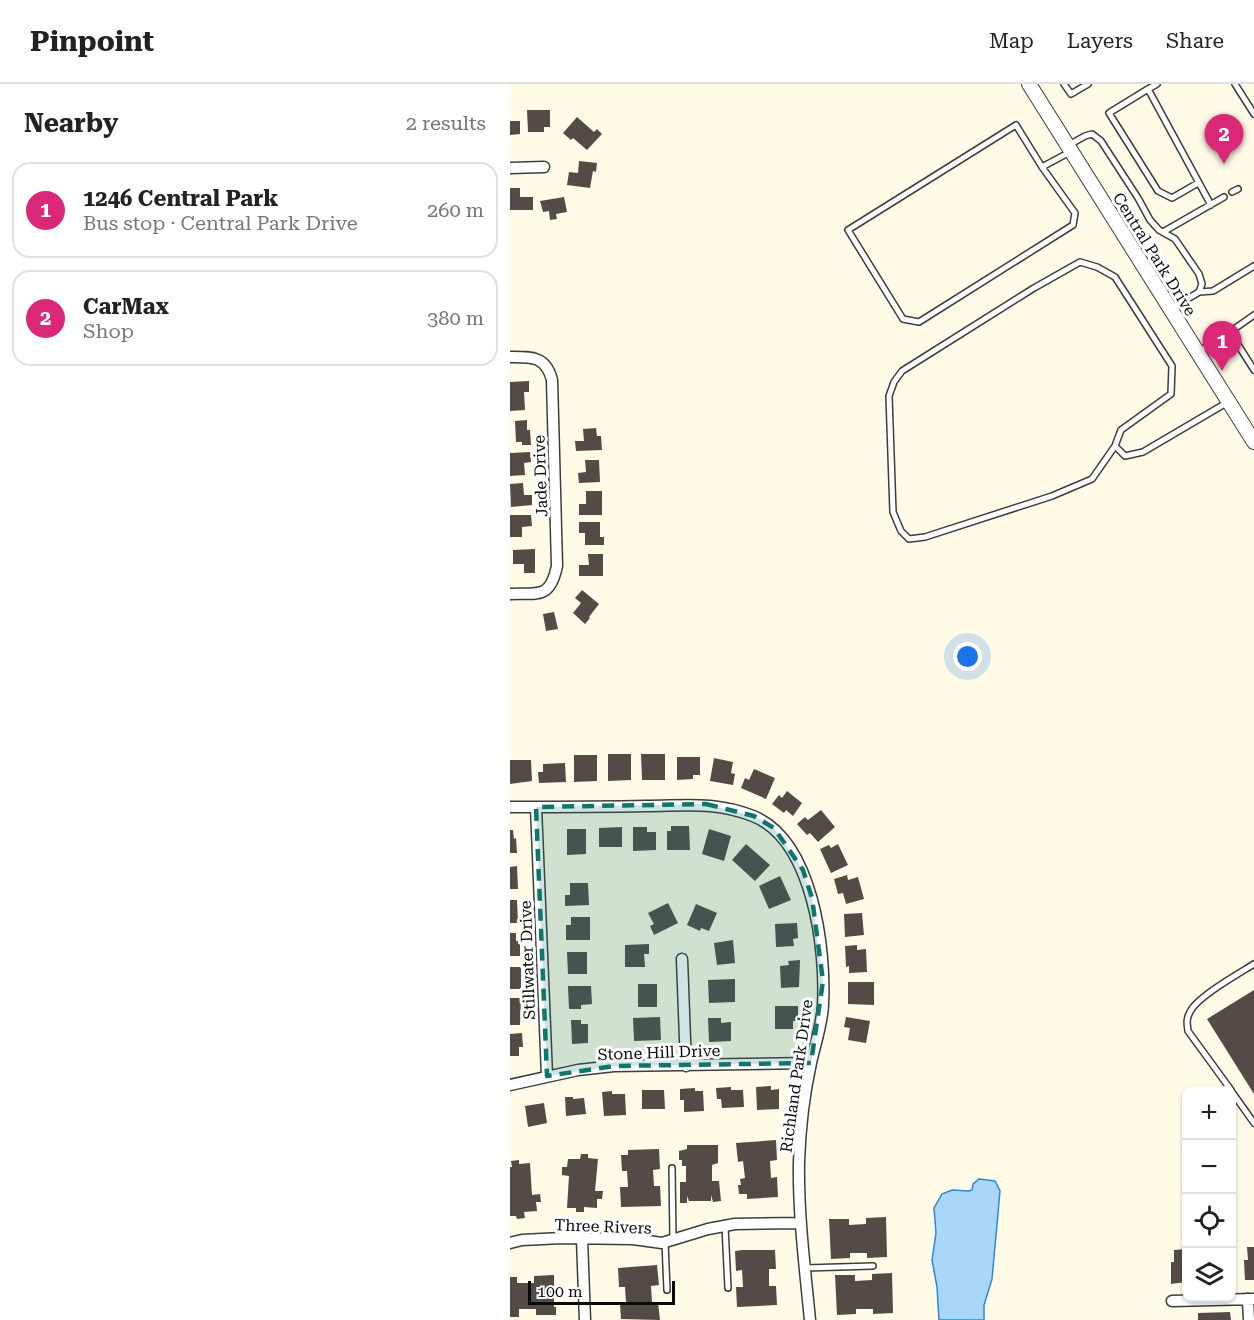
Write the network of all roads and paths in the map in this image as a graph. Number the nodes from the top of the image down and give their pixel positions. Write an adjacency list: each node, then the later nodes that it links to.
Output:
1 (1029, 84): 8 (street, Central Park Drive)
2 (1064, 84): 3 (lane)
3 (1088, 84)
4 (1157, 84): 6 (lane)
5 (1235, 84): 7 (lane)
6 (1148, 89): 12 (lane); 12 (lane)
7 (1254, 114)
8 (1070, 149): 10 (lane); 15 (lane); 18 (street, Central Park Drive)
9 (543, 167): 11 (street)
10 (1042, 167): 10 (lane)
11 (510, 168)
12 (1198, 183): 14 (lane)
13 (1224, 197): 14 (lane)
14 (1211, 205): 15 (lane)
15 (1163, 232): 17 (lane)
16 (1254, 266): 17 (lane)
17 (1199, 292): 18 (lane)
18 (1171, 309): 21 (street, Central Park Drive)
19 (1254, 315): 20 (lane)
20 (1230, 333): 21 (lane); 23 (lane)
21 (1198, 352): 24 (street, Central Park Drive)
22 (510, 357): 27 (street, Jade Drive)
23 (1254, 370)
24 (1229, 402): 25 (street, Central Park Drive); 26 (lane)
25 (1254, 442)
26 (1115, 446): 26 (lane)
27 (510, 594)
28 (510, 807): 29 (street, Richland Park Drive)
29 (536, 807): 32 (street, Richland Park Drive); 34 (street, Stillwater Drive)
30 (682, 959): 33 (street)
31 (1254, 964): 36 (lane)
32 (811, 1063): 33 (street, Stone Hill Drive); 40 (street, Richland Park Drive)
33 (686, 1066): 34 (street, Stone Hill Drive)
34 (547, 1076): 35 (street, Stone Hill Drive)
35 (510, 1085)
36 (1227, 1086)
37 (1236, 1098): 38 (lane)
38 (1254, 1123)
39 (672, 1168): 43 (lane)
40 (801, 1223): 41 (street, Three Rivers); 46 (street, Richland Park Drive)
41 (725, 1226): 43 (street, Three Rivers); 47 (lane)
42 (582, 1239): 43 (street, Three Rivers); 44 (street, Three Rivers); 51 (street)
43 (669, 1241): 48 (lane)
44 (510, 1243)
45 (873, 1266): 46 (lane)
46 (806, 1268): 52 (street, Richland Park Drive)
47 (728, 1288)
48 (667, 1290)
49 (1251, 1299): 50 (street); 53 (street)
50 (1172, 1301)
51 (585, 1320)
52 (810, 1320)
53 (1249, 1320)

